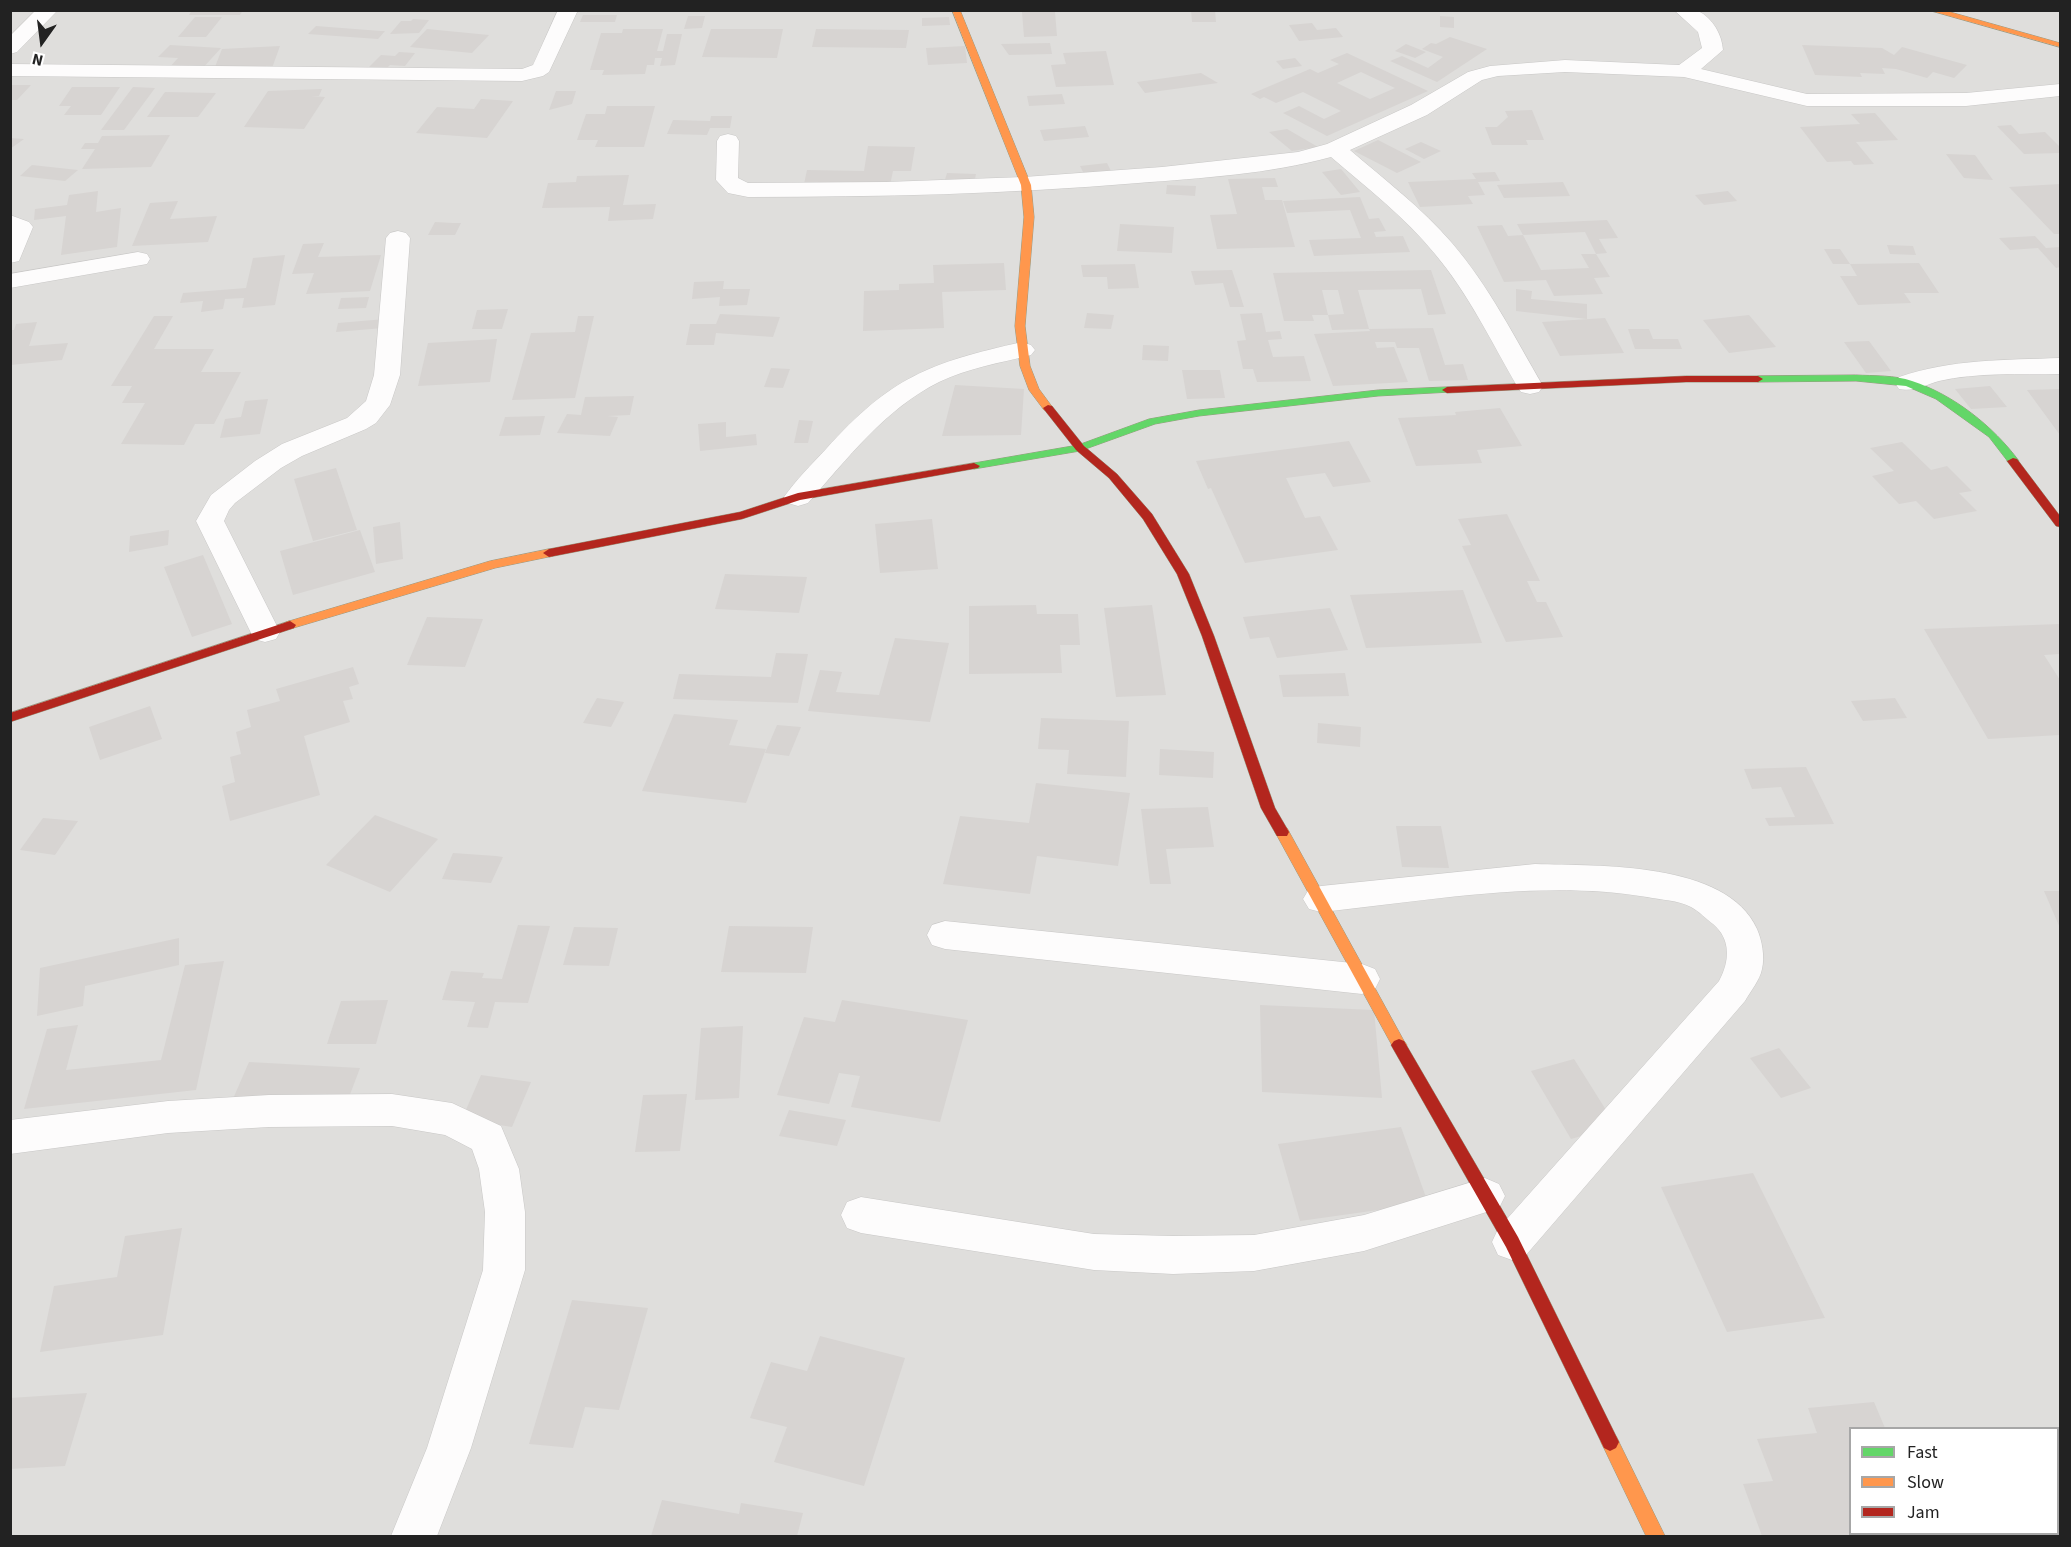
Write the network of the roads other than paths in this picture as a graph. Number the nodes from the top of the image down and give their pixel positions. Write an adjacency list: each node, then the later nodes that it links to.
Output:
1 (48, 10): 7 (street)
2 (568, 10): 8 (street)
3 (956, 10): 13 (street)
4 (1684, 10): 9 (street)
5 (1932, 10): 6 (street)
6 (2061, 45)
7 (10, 48)
8 (10, 70)
9 (1684, 71): 10 (street); 12 (street)
10 (2061, 90)
11 (728, 141): 13 (street)
12 (1335, 149): 13 (street); 22 (street)
13 (1026, 185): 19 (street)
14 (10, 222): 16 (street)
15 (398, 238): 26 (street)
16 (10, 256)
17 (138, 259): 18 (street)
18 (10, 281)
19 (1022, 350): 23 (street); 24 (street)
20 (2061, 366): 21 (street)
21 (1908, 383): 22 (street); 25 (street)
22 (1530, 386): 23 (street)
23 (1080, 448): 24 (street); 28 (street)
24 (798, 497): 26 (street)
25 (2061, 523)
26 (265, 632): 27 (street)
27 (10, 718)
28 (1321, 899): 30 (street); 34 (street)
29 (945, 935): 30 (street)
30 (1362, 979): 32 (street)
31 (10, 1137): 35 (street)
32 (1485, 1196): 33 (street); 34 (street)
33 (861, 1215)
34 (1512, 1242): 36 (street)
35 (414, 1536)
36 (1656, 1536)

